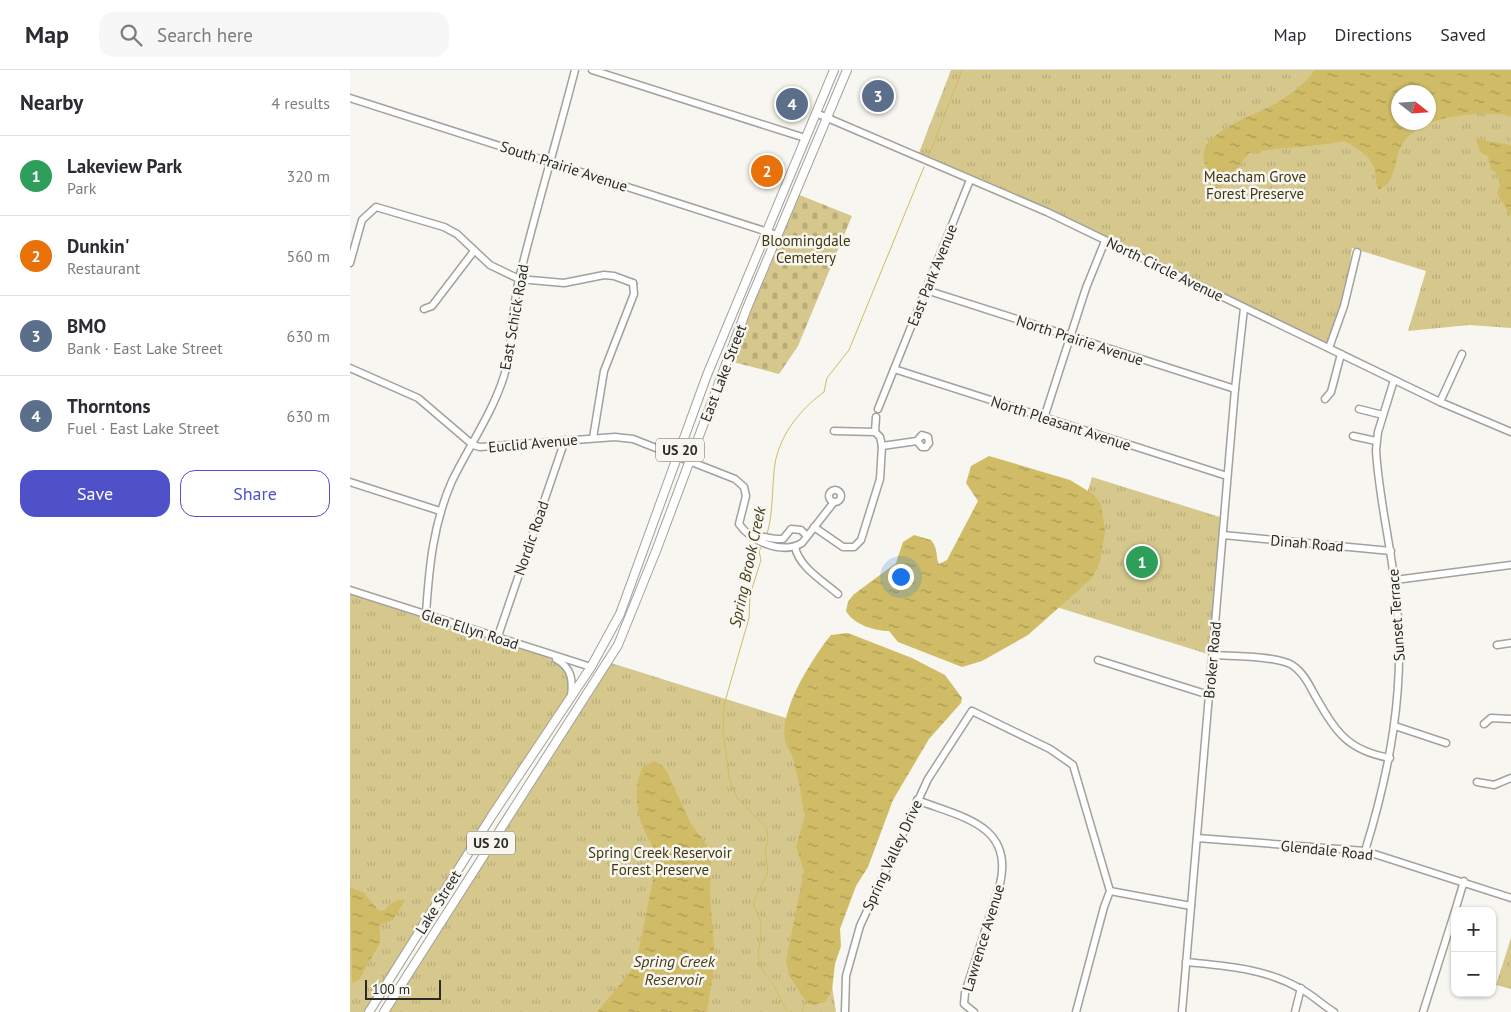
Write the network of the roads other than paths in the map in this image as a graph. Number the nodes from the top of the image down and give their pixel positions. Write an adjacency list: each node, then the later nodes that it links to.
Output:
1 (575, 70): 9 (street, East Schick Road)
2 (592, 70): 8 (street)
3 (834, 70): 6 (main road, East Lake Street / US 20)
4 (846, 70): 7 (main road, East Lake Street / US 20)
5 (350, 98): 9 (street, South Prairie Avenue)
6 (816, 113): 7 (street, North Circle Avenue); 8 (main road, East Lake Street / US 20)
7 (827, 118): 10 (street, North Circle Avenue); 12 (main road, East Lake Street / US 20)
8 (805, 138): 11 (main road, East Lake Street / US 20)
9 (551, 162): 11 (street, South Prairie Avenue); 17 (street, East Schick Road)
10 (970, 180): 13 (street, North Circle Avenue); 18 (street, East Park Avenue)
11 (767, 231): 12 (street, South Prairie Avenue); 46 (main road, East Lake Street / US 20)
12 (778, 235): 47 (main road, East Lake Street / US 20)
13 (1106, 241): 19 (street, North Circle Avenue); 21 (street)
14 (474, 251): 16 (street); 17 (street); 20 (street)
15 (1357, 252): 22 (street)
16 (350, 263)
17 (519, 279): 40 (street); 44 (street, East Schick Road)
18 (926, 290): 21 (street, North Prairie Avenue); 26 (street, East Park Avenue)
19 (1244, 308): 22 (street, North Circle Avenue); 28 (street, Broker Road)
20 (424, 309)
21 (1070, 336): 28 (street, North Prairie Avenue); 35 (street)
22 (1329, 348): 23 (street, North Circle Avenue)
23 (1341, 354): 27 (street, North Circle Avenue); 29 (street)
24 (1462, 354): 30 (street)
25 (350, 368): 44 (street, Euclid Avenue)
26 (894, 369): 31 (street, East Park Avenue); 35 (street, North Pleasant Avenue)
27 (1394, 380): 30 (street, North Circle Avenue); 33 (street, Sunset Terrace)
28 (1235, 389): 48 (street, Broker Road)
29 (1325, 399)
30 (1440, 402): 38 (street, North Circle Avenue)
31 (878, 408)
32 (1359, 409): 33 (street)
33 (1383, 415): 43 (street, Sunset Terrace)
34 (876, 417): 37 (street)
35 (1044, 418): 48 (street, North Pleasant Avenue)
36 (834, 431): 37 (street)
37 (875, 432): 45 (street)
38 (1511, 432)
39 (1353, 436): 43 (street)
40 (593, 438): 41 (street, Euclid Avenue); 46 (street, Euclid Avenue)
41 (565, 440): 44 (street, Euclid Avenue); 63 (street, Nordic Road)
42 (917, 441): 45 (street)
43 (1376, 441): 57 (street, Sunset Terrace)
44 (472, 445): 51 (street, East Schick Road)
45 (882, 446): 52 (street)
46 (678, 455): 47 (street, Euclid Avenue); 69 (main road, East Lake Street / US 20)
47 (690, 460): 55 (street, Euclid Avenue); 70 (main road, East Lake Street / US 20)
48 (1228, 476): 54 (street, Broker Road)
49 (350, 482): 51 (street)
50 (834, 502): 52 (street)
51 (440, 511): 62 (street, East Schick Road)
52 (814, 527): 53 (street)
53 (806, 535): 55 (street); 56 (street)
54 (1223, 535): 57 (street, Dinah Road); 66 (street, Broker Road)
55 (765, 540): 56 (street)
56 (795, 547): 61 (street)
57 (1390, 551): 59 (street, Sunset Terrace)
58 (1511, 565): 59 (street)
59 (1395, 580): 75 (street, Sunset Terrace)
60 (350, 590): 62 (street, Glen Ellyn Road)
61 (838, 594)
62 (426, 614): 63 (street, Glen Ellyn Road)
63 (498, 636): 67 (street, Glen Ellyn Road)
64 (1511, 643): 65 (street)
65 (1497, 645)
66 (1213, 654): 71 (street, Broker Road); 77 (street)
67 (548, 655): 69 (street, Glen Ellyn Road); 72 (street)
68 (1098, 660): 71 (street)
69 (591, 667): 70 (main road); 72 (main road, Lake Street / US 20)
70 (599, 675): 90 (main road, Lake Street / US 20)
71 (1209, 695): 81 (street, Broker Road)
72 (570, 698): 89 (main road, Lake Street / US 20)
73 (1511, 719): 74 (street)
74 (1484, 724)
75 (1395, 726): 76 (street); 77 (street, Sunset Terrace)
76 (1446, 742)
77 (1390, 758): 82 (street, Sunset Terrace)
78 (1511, 778): 79 (street)
79 (1477, 782)
80 (917, 800): 84 (street, Spring Valley Drive); 95 (street, Spring Valley Drive); 96 (street, Lawrence Avenue)
81 (1197, 838): 82 (street, Glendale Road); 86 (street, Broker Road)
82 (1366, 851): 83 (street, Glendale Road)
83 (1464, 881): 85 (street, Glendale Road); 87 (street)
84 (1110, 891): 86 (street); 97 (street)
85 (1511, 898)
86 (1191, 906): 91 (street, Broker Road)
87 (1456, 907)
88 (1451, 923): 101 (street)
89 (416, 937): 90 (main road); 93 (main road, Lake Street / US 20)
90 (427, 944): 94 (main road, Lake Street / US 20)
91 (1186, 962): 92 (street); 98 (street, Broker Road)
92 (1301, 988): 99 (street); 100 (street)
93 (369, 1012)
94 (384, 1012)
95 (845, 1012)
96 (974, 1012)
97 (1076, 1012)
98 (1182, 1012)
99 (1295, 1012)
100 (1334, 1012)
101 (1422, 1012)

